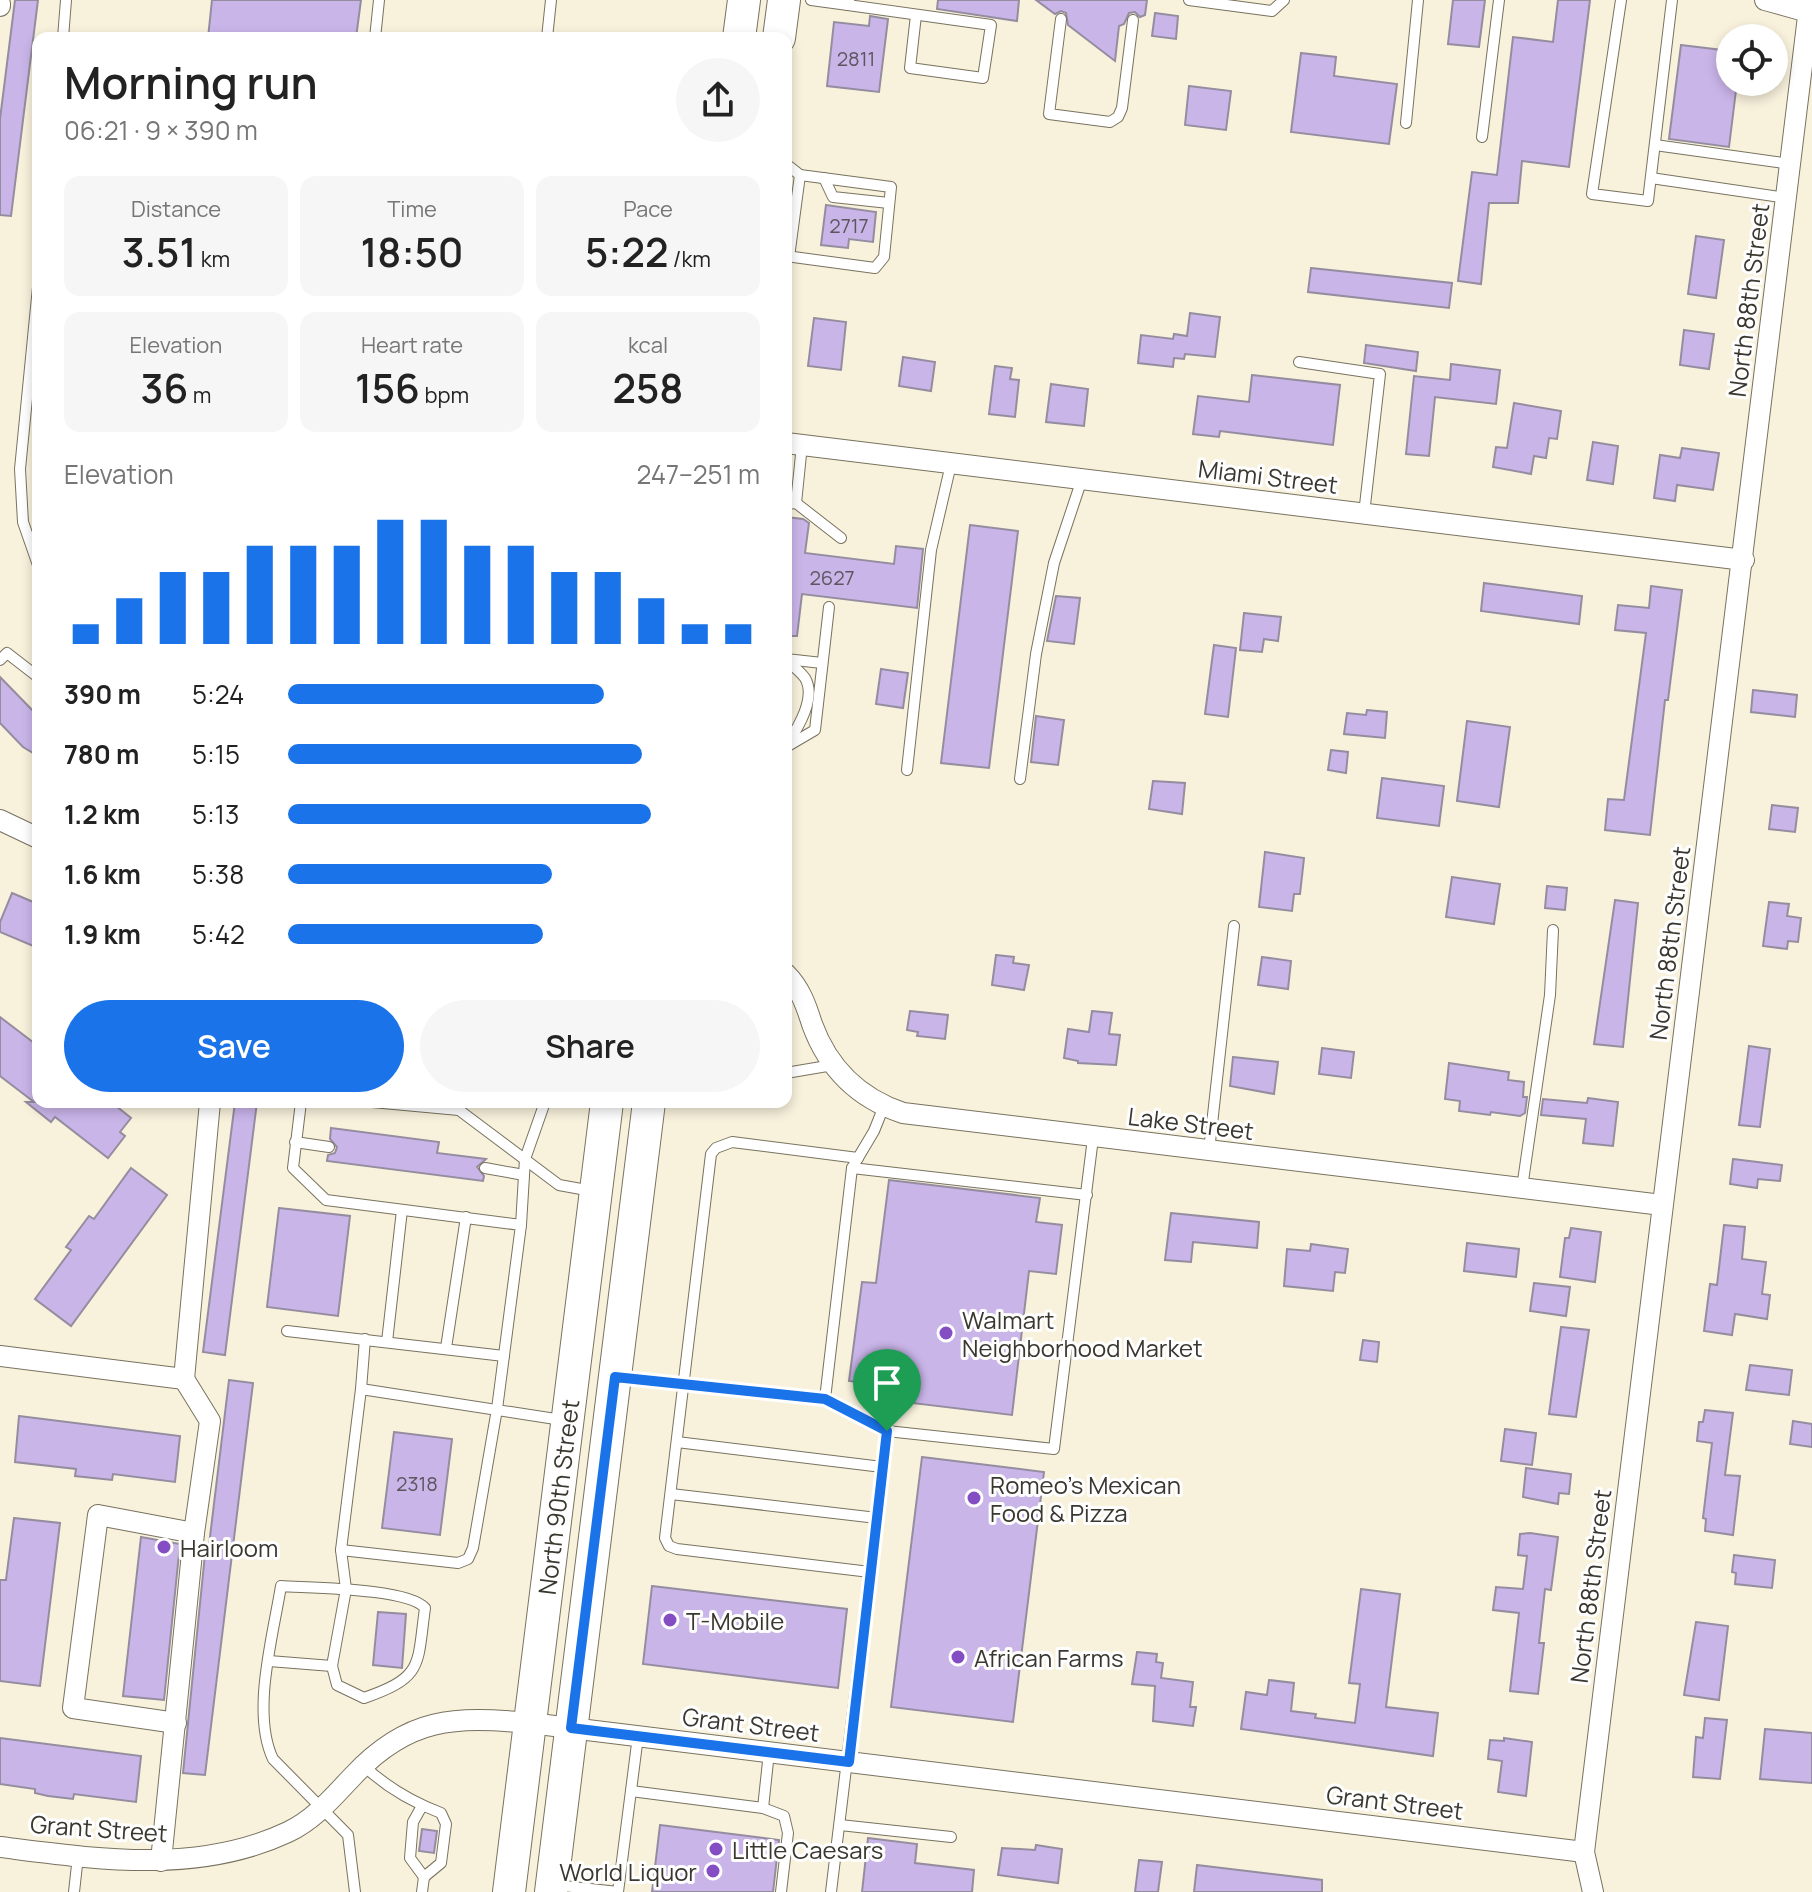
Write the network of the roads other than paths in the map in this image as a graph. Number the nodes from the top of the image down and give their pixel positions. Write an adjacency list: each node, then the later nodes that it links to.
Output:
1 (66, 0): 19 (lane)
2 (379, 0): 20 (lane)
3 (551, 0): 21 (lane)
4 (744, 0): 22 (main road)
5 (784, 0): 23 (main road)
6 (811, 0): 14 (lane)
7 (1189, 0): 8 (lane)
8 (1284, 0)
9 (1418, 0): 25 (lane)
10 (1499, 0): 26 (lane)
11 (1621, 0): 32 (lane)
12 (1672, 0): 27 (lane)
13 (1765, 0): 15 (street)
14 (848, 2): 16 (lane)
15 (1809, 6): 24 (street, North 88th Street)
16 (916, 15): 16 (lane)
17 (1061, 19): 18 (lane)
18 (1133, 20)
19 (63, 32)
20 (376, 32)
21 (548, 32)
22 (740, 32)
23 (780, 32)
24 (1806, 81): 28 (street, North 88th Street)
25 (1406, 123)
26 (1482, 137)
27 (1655, 145): 28 (lane); 32 (lane)
28 (1791, 164): 33 (street, North 88th Street)
29 (792, 169): 30 (lane)
30 (800, 175): 31 (lane); 35 (lane)
31 (824, 178): 34 (lane); 34 (lane)
32 (1651, 178): 33 (lane)
33 (1787, 198): 47 (street, North 88th Street)
34 (889, 203): 36 (lane)
35 (792, 229)
36 (792, 257)
37 (32, 348): 46 (lane)
38 (1299, 362): 44 (lane)
39 (794, 444): 40 (street, Miami Street); 42 (lane)
40 (951, 464): 41 (street, Miami Street); 56 (lane)
41 (1082, 479): 44 (street, Miami Street); 57 (lane)
42 (792, 484)
43 (792, 505): 45 (lane)
44 (1364, 514): 47 (street, Miami Street)
45 (841, 538)
46 (32, 548)
47 (1744, 560): 84 (street, North 88th Street)
48 (829, 607): 51 (lane)
49 (0, 660): 53 (lane)
50 (792, 660): 51 (lane)
51 (822, 663): 55 (lane)
52 (792, 666): 54 (lane)
53 (32, 672)
54 (792, 737)
55 (792, 743)
56 (907, 770)
57 (1020, 779)
58 (0, 820): 59 (street)
59 (32, 835)
60 (1234, 926): 75 (lane)
61 (1553, 930): 81 (lane)
62 (792, 987): 63 (street, Lake Street)
63 (833, 1065): 64 (lane); 65 (street, Lake Street)
64 (792, 1072)
65 (884, 1106): 72 (street, Lake Street); 76 (lane)
66 (209, 1108): 95 (street)
67 (300, 1108): 73 (lane)
68 (462, 1108): 77 (lane)
69 (543, 1108): 77 (lane)
70 (606, 1108): 82 (main road, North 90th Street)
71 (648, 1108): 94 (main road, North 90th Street)
72 (1093, 1138): 75 (street, Lake Street); 83 (lane)
73 (295, 1142): 74 (lane); 85 (lane)
74 (329, 1147)
75 (1209, 1151): 81 (street, Lake Street)
76 (858, 1158): 79 (lane); 96 (lane)
77 (525, 1159): 80 (lane); 82 (lane)
78 (485, 1168): 80 (lane)
79 (852, 1168): 83 (lane); 98 (lane)
80 (524, 1175): 87 (lane)
81 (1522, 1188): 84 (street, Lake Street)
82 (596, 1192): 100 (main road, North 90th Street)
83 (1087, 1195): 101 (lane)
84 (1662, 1205): 126 (street, North 88th Street)
85 (402, 1210): 86 (lane); 90 (lane)
86 (466, 1217): 87 (lane); 91 (lane)
87 (521, 1225): 93 (lane)
88 (287, 1331): 89 (lane)
89 (365, 1339): 90 (lane); 97 (lane)
90 (387, 1342): 91 (lane)
91 (446, 1348): 93 (lane)
92 (0, 1356): 95 (street)
93 (504, 1356): 99 (lane)
94 (615, 1377): 96 (lane); 114 (main road, North 90th Street)
95 (184, 1379): 106 (street)
96 (685, 1384): 98 (lane); 102 (lane)
97 (361, 1389): 99 (lane); 107 (lane)
98 (825, 1399): 101 (lane)
99 (497, 1409): 100 (lane); 107 (lane)
100 (567, 1421): 113 (main road, North 90th Street)
101 (887, 1431): 103 (lane)
102 (677, 1442): 103 (lane); 104 (lane)
103 (882, 1467): 105 (lane)
104 (671, 1494): 105 (lane); 108 (lane)
105 (877, 1518): 108 (lane)
106 (194, 1533): 112 (street); 112 (street)
107 (341, 1550): 109 (lane)
108 (870, 1572): 117 (lane)
109 (346, 1589): 110 (lane); 111 (lane); 111 (lane)
110 (269, 1661): 111 (lane); 121 (lane)
111 (332, 1666)
112 (176, 1723): 128 (street)
113 (530, 1723): 114 (street, Grant Street); 118 (street, Grant Street); 134 (main road, North 90th Street)
114 (571, 1728): 115 (street, Grant Street); 130 (main road, North 90th Street)
115 (638, 1736): 116 (street, Grant Street); 119 (lane)
116 (769, 1752): 117 (street, Grant Street); 122 (lane)
117 (849, 1762): 123 (lane); 126 (street, Grant Street)
118 (363, 1765): 120 (lane); 121 (street, Grant Street)
119 (631, 1791): 122 (lane); 135 (lane)
120 (422, 1806): 129 (lane); 129 (lane)
121 (323, 1807): 128 (street, Grant Street); 132 (lane)
122 (763, 1808): 136 (lane)
123 (840, 1825): 124 (lane); 137 (lane)
124 (951, 1837)
125 (0, 1847): 127 (street, Grant Street)
126 (1584, 1852): 138 (street, North 88th Street)
127 (78, 1856): 128 (street, Grant Street); 131 (lane)
128 (161, 1861)
129 (424, 1877): 133 (lane)
130 (552, 1888): 135 (lane)
131 (74, 1892)
132 (355, 1892)
133 (422, 1892)
134 (509, 1892)
135 (618, 1892)
136 (781, 1892)
137 (831, 1892)
138 (1593, 1892)

